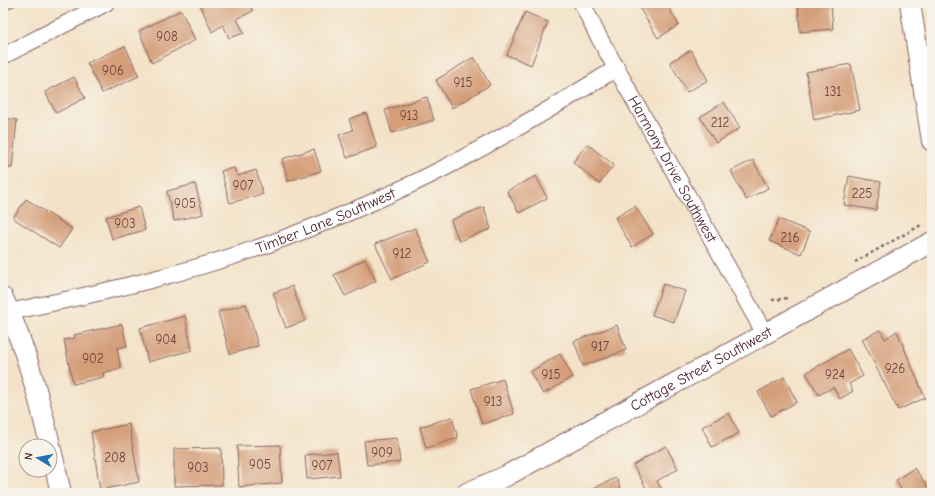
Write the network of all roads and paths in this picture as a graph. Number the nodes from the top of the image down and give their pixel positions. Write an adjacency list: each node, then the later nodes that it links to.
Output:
1 (106, 3): 4 (street)
2 (582, 3): 5 (street, Harmony Drive Southwest)
3 (910, 3): 6 (street)
4 (3, 56)
5 (617, 68): 12 (street, Timber Lane Southwest); 13 (street, Harmony Drive Southwest)
6 (932, 141)
7 (923, 224): 9 (path)
8 (932, 242): 13 (street, Cottage Street Southwest)
9 (848, 265)
10 (794, 295): 11 (path)
11 (772, 300)
12 (6, 305): 14 (street)
13 (765, 334): 15 (street, Cottage Street Southwest)
14 (61, 493)
15 (467, 493)

